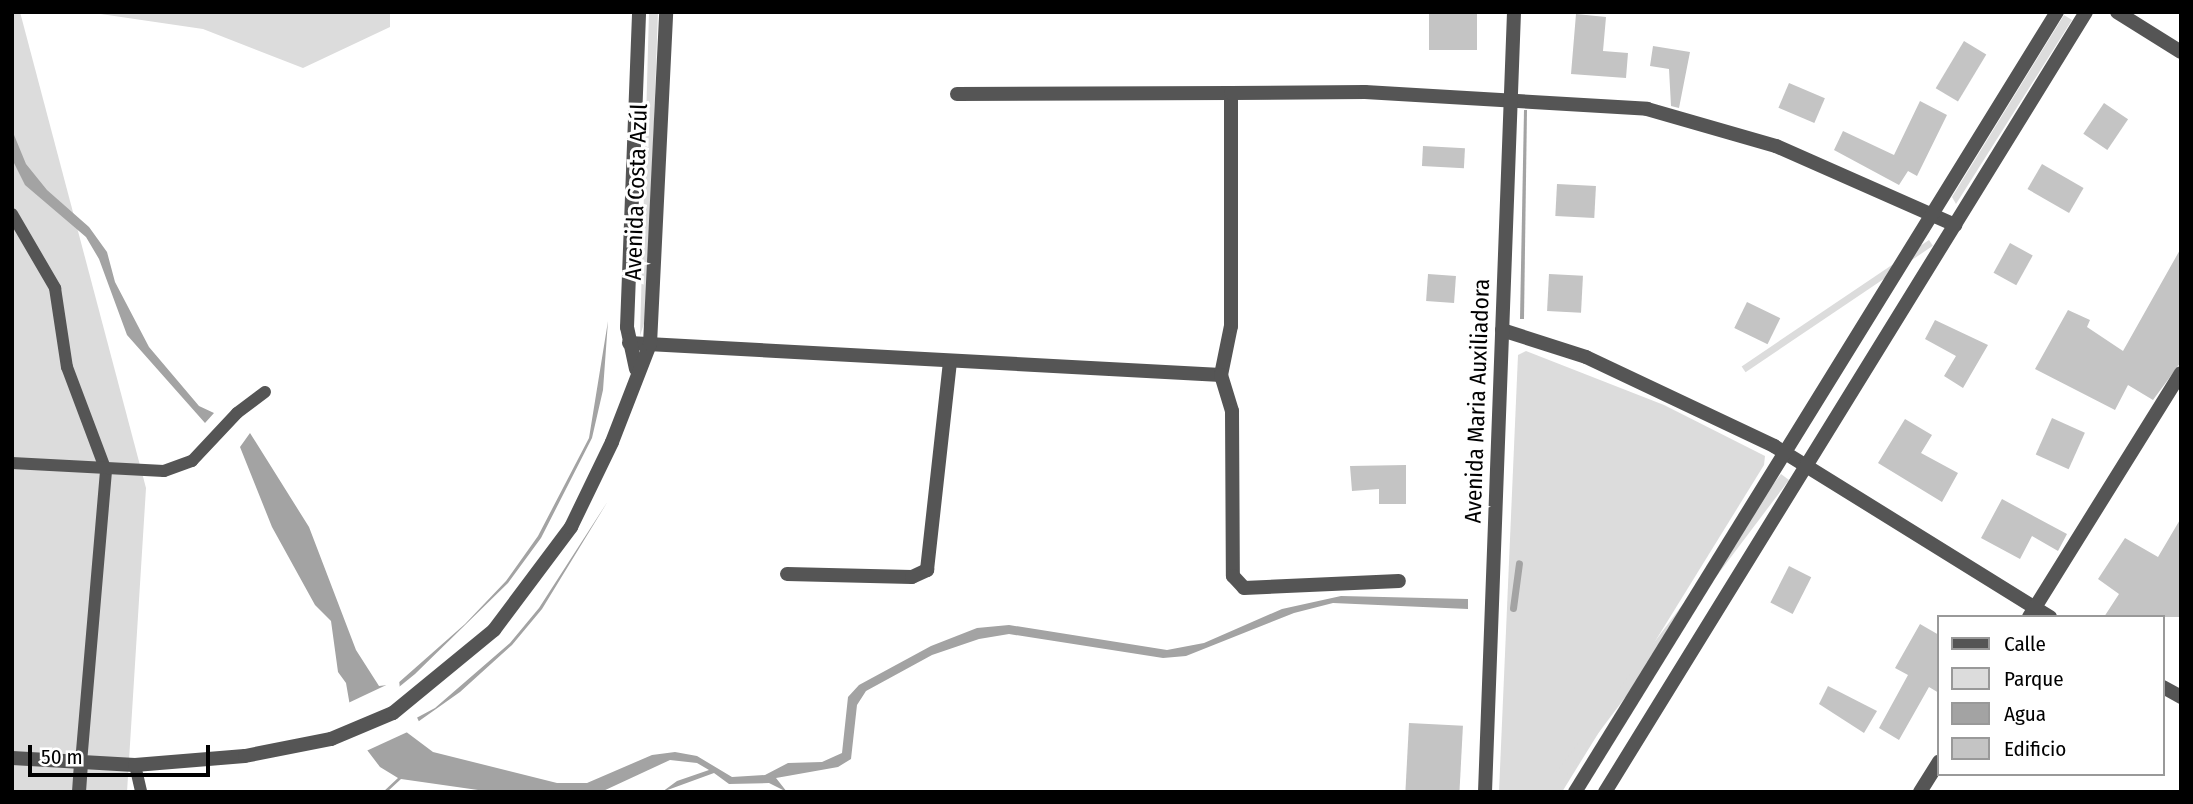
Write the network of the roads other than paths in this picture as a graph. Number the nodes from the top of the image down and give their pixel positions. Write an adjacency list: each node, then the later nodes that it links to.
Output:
1 (639, 12): 15 (street, Avenida Costa Azúl)
2 (666, 12): 16 (street, Avenida Costa Azúl)
3 (1514, 12): 10 (street, Avenida Maria Auxiliadora)
4 (2057, 12): 12 (street)
5 (2087, 12): 13 (street)
6 (2117, 12): 7 (street)
7 (2181, 52)
8 (1231, 93): 9 (street); 10 (street); 19 (street)
9 (957, 94)
10 (1511, 99): 12 (street); 14 (street, Avenida Maria Auxiliadora)
11 (12, 214): 25 (lane)
12 (1932, 214): 13 (street); 22 (street)
13 (1955, 225): 24 (street)
14 (1502, 330): 22 (street); 37 (street, Avenida Maria Auxiliadora)
15 (629, 343): 16 (street); 18 (street, Avenida Costa Azúl)
16 (650, 344): 17 (street); 18 (street, Avenida Costa Azúl)
17 (950, 361): 19 (street); 26 (street)
18 (636, 369): 34 (street, Avenida Costa Azúl)
19 (1221, 375): 27 (street)
20 (2179, 379): 28 (street)
21 (265, 392): 25 (lane)
22 (1785, 453): 24 (street); 38 (street)
23 (12, 464): 25 (lane)
24 (1806, 466): 28 (street); 39 (street)
25 (106, 471): 32 (lane)
26 (787, 574)
27 (1399, 582)
28 (2032, 612)
29 (2165, 688): 30 (street)
30 (2181, 697)
31 (12, 758): 32 (street, Avenida Costa Azúl)
32 (81, 763): 34 (street, Avenida Costa Azúl); 35 (street)
33 (1938, 763): 40 (street)
34 (135, 765): 36 (lane)
35 (79, 792)
36 (141, 792)
37 (1485, 792)
38 (1575, 792)
39 (1605, 792)
40 (1920, 792)

